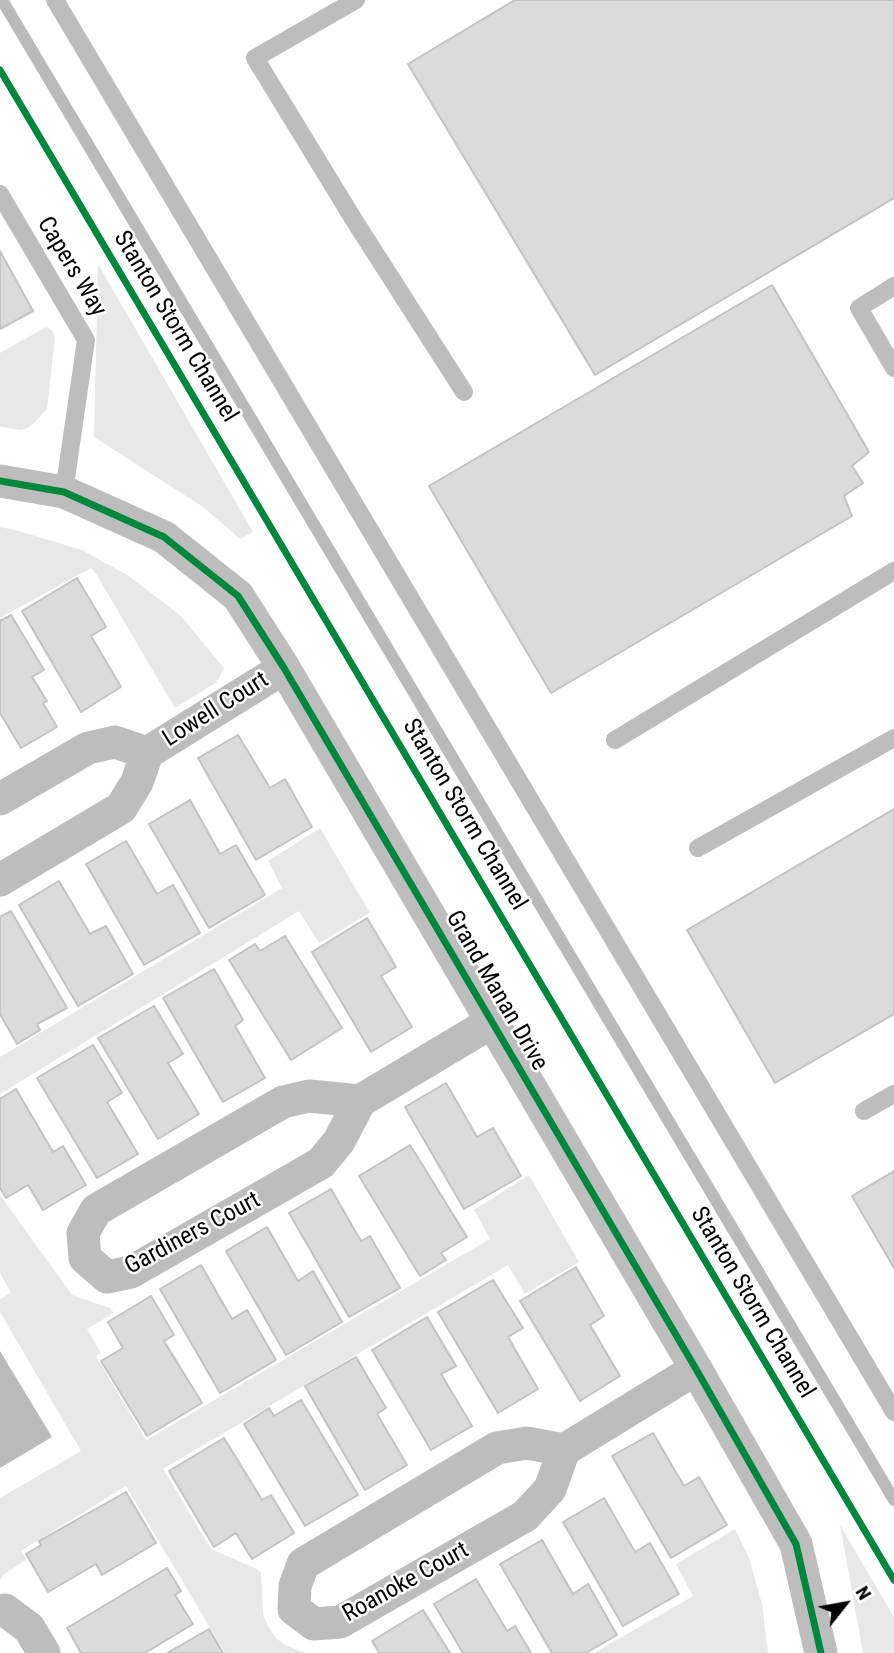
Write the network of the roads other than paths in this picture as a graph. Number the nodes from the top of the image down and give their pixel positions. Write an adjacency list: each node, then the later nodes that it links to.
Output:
1 (55, 0): 22 (lane)
2 (356, 0): 6 (lane)
3 (0, 194): 8 (lane, Capers Way)
4 (894, 286): 5 (lane)
5 (894, 368)
6 (464, 392)
7 (0, 481): 8 (street, Grand Manan Drive)
8 (64, 492): 10 (street, Grand Manan Drive)
9 (894, 570): 12 (lane)
10 (284, 668): 13 (street, Lowell Court); 17 (street, Grand Manan Drive)
11 (894, 738): 15 (lane)
12 (615, 740)
13 (147, 753): 14 (street, Lowell Court); 16 (street, Lowell Court)
14 (0, 799)
15 (698, 848)
16 (0, 880)
17 (492, 1022): 19 (street); 21 (street, Grand Manan Drive)
18 (894, 1094): 20 (lane)
19 (360, 1101): 19 (street, Gardiners Court)
20 (864, 1111)
21 (696, 1369): 23 (street); 26 (street, Grand Manan Drive)
22 (894, 1412)
23 (564, 1450): 23 (street, Roanoke Court)
24 (0, 1611): 25 (street)
25 (44, 1653)
26 (821, 1653)

